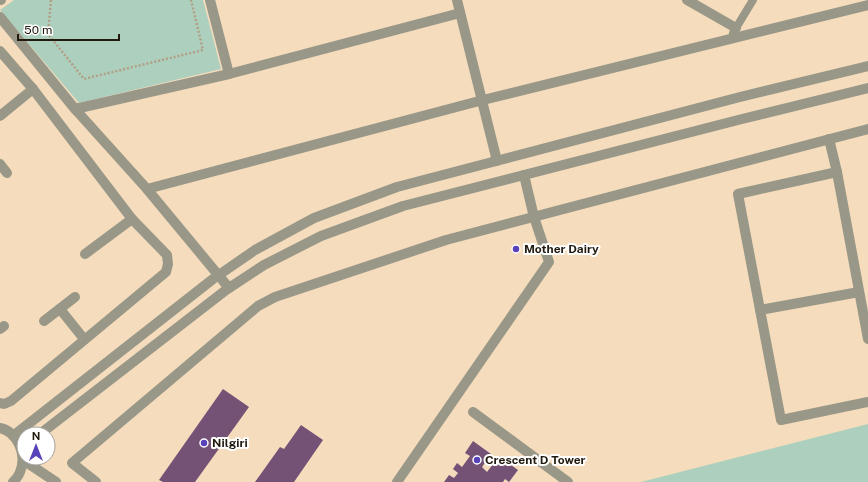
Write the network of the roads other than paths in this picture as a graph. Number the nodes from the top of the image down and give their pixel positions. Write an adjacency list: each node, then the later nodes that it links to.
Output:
1 (210, 0): 12 (street)
2 (457, 0): 6 (street)
3 (687, 0): 8 (street)
4 (754, 0): 8 (lane)
5 (868, 5): 9 (street)
6 (460, 13): 12 (street); 15 (street)
7 (0, 16): 16 (street)
8 (736, 28): 9 (lane)
9 (729, 39): 15 (street)
10 (0, 51): 14 (street)
11 (868, 66): 20 (street)
12 (229, 74): 16 (street)
13 (868, 88): 24 (street)
14 (33, 90): 17 (street); 27 (street)
15 (482, 100): 20 (street); 25 (street)
16 (75, 109): 25 (street)
17 (0, 116)
18 (868, 129): 19 (street)
19 (829, 139): 22 (street); 26 (street)
20 (497, 161): 29 (street)
21 (0, 164): 23 (street)
22 (837, 172): 31 (street); 34 (street)
23 (7, 173)
24 (524, 175): 26 (street); 30 (street)
25 (147, 189): 29 (street)
26 (534, 217): 49 (street); 50 (street)
27 (132, 219): 28 (street); 36 (street)
28 (85, 254)
29 (218, 275): 30 (street); 43 (street)
30 (229, 288): 41 (street)
31 (859, 292): 34 (street); 37 (street)
32 (75, 297): 33 (street)
33 (60, 309): 35 (street); 36 (street)
34 (760, 310): 38 (street)
35 (44, 321)
36 (84, 339): 39 (street)
37 (868, 339)
38 (868, 402)
39 (0, 403)
40 (473, 412): 51 (street)
41 (50, 426)
42 (0, 428): 43 (street)
43 (13, 436): 44 (street)
44 (16, 440)
45 (21, 466): 47 (street)
46 (38, 466): 48 (street)
47 (13, 482)
48 (56, 482)
49 (96, 482)
50 (397, 482)
51 (568, 482)

